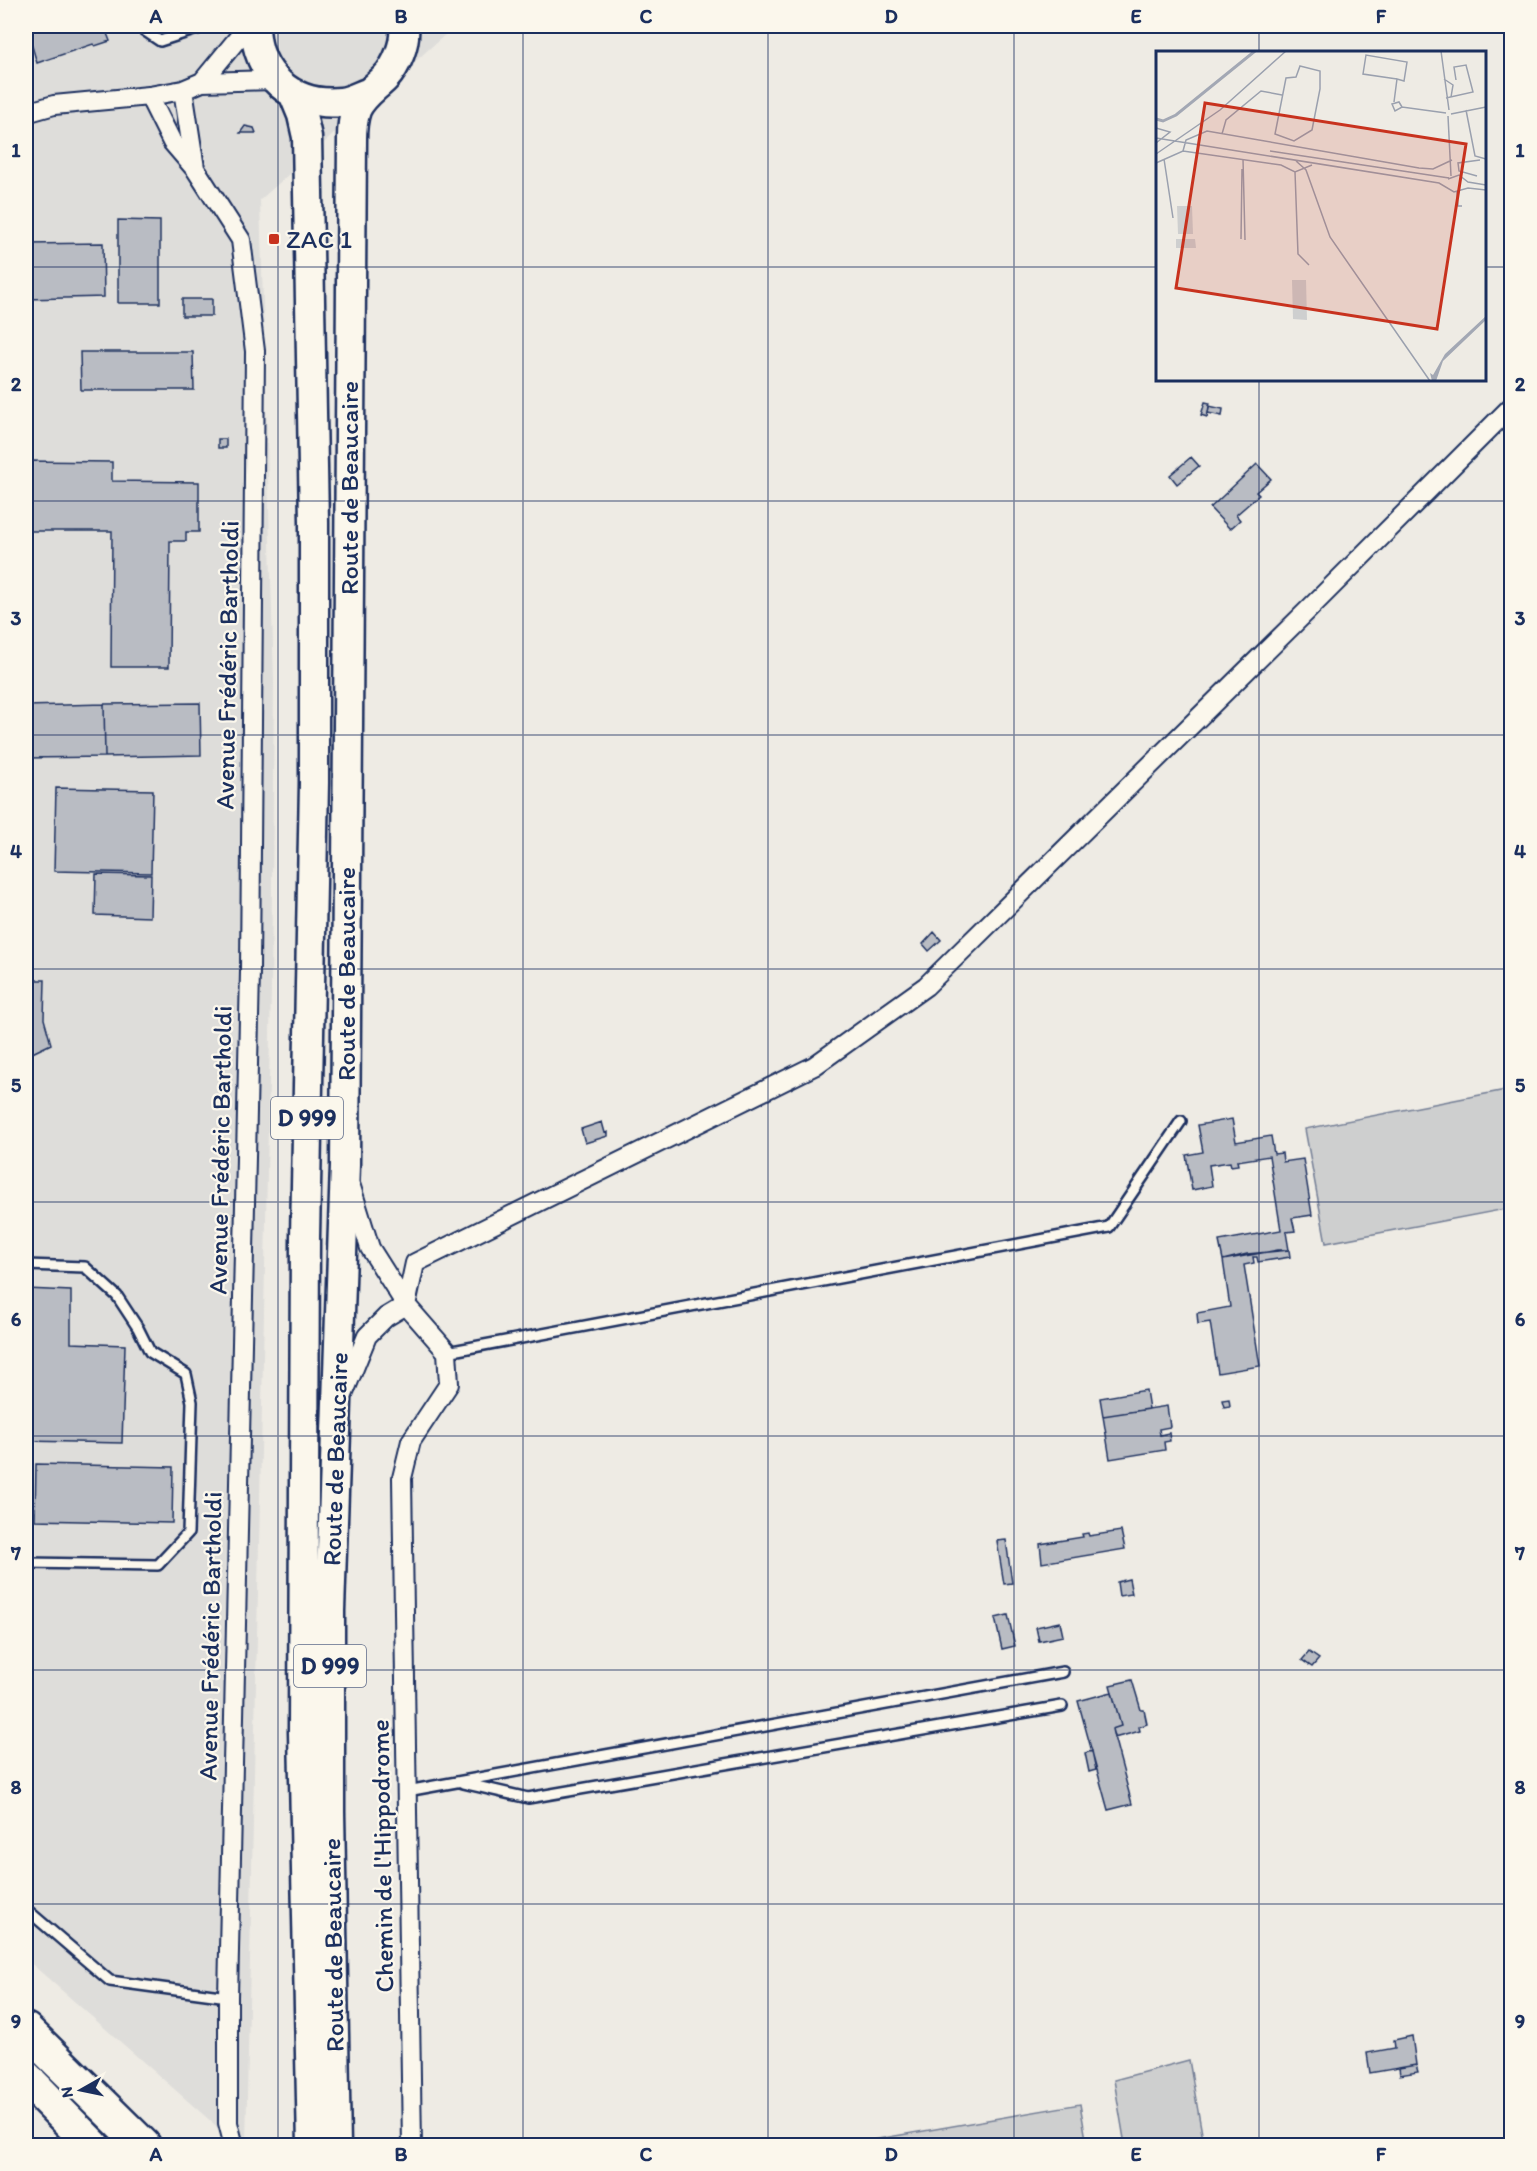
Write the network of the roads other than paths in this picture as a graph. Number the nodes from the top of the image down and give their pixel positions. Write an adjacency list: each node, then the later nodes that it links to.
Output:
1 (142, 26): 2 (lane)
2 (206, 26)
3 (248, 26): 6 (street)
4 (255, 26): 7 (main road, Route de Beaucaire)
5 (404, 26): 9 (main road, Route de Beaucaire)
6 (202, 82): 7 (street); 8 (street)
7 (284, 86): 9 (main road, Route de Beaucaire); 32 (main road, Route de Beaucaire / D 999)
8 (183, 90): 10 (street); 12 (street, Avenue Frédéric Bartholdi)
9 (367, 93): 15 (main road, Route de Beaucaire / D 999)
10 (149, 96): 11 (street); 12 (street, Avenue Frédéric Bartholdi)
11 (26, 113)
12 (196, 170): 26 (street, Avenue Frédéric Bartholdi)
13 (1512, 406): 17 (street)
14 (1181, 1121): 18 (lane)
15 (345, 1165): 17 (street); 19 (main road, Route de Beaucaire / D 999)
16 (26, 1265): 20 (lane)
17 (406, 1305): 18 (street); 19 (street)
18 (447, 1352): 24 (street, Chemin de l'Hippodrome)
19 (336, 1411): 33 (main road, Route de Beaucaire / D 999)
20 (26, 1563)
21 (1063, 1672): 23 (lane)
22 (1062, 1706): 23 (lane)
23 (458, 1782): 24 (lane)
24 (406, 1791): 34 (street, Chemin de l'Hippodrome)
25 (26, 1909): 26 (lane)
26 (228, 1997): 31 (street, Avenue Frédéric Bartholdi)
27 (26, 2030): 30 (highway)
28 (26, 2078): 29 (highway)
29 (93, 2145)
30 (144, 2145)
31 (234, 2145)
32 (312, 2145)
33 (336, 2145)
34 (412, 2145)

